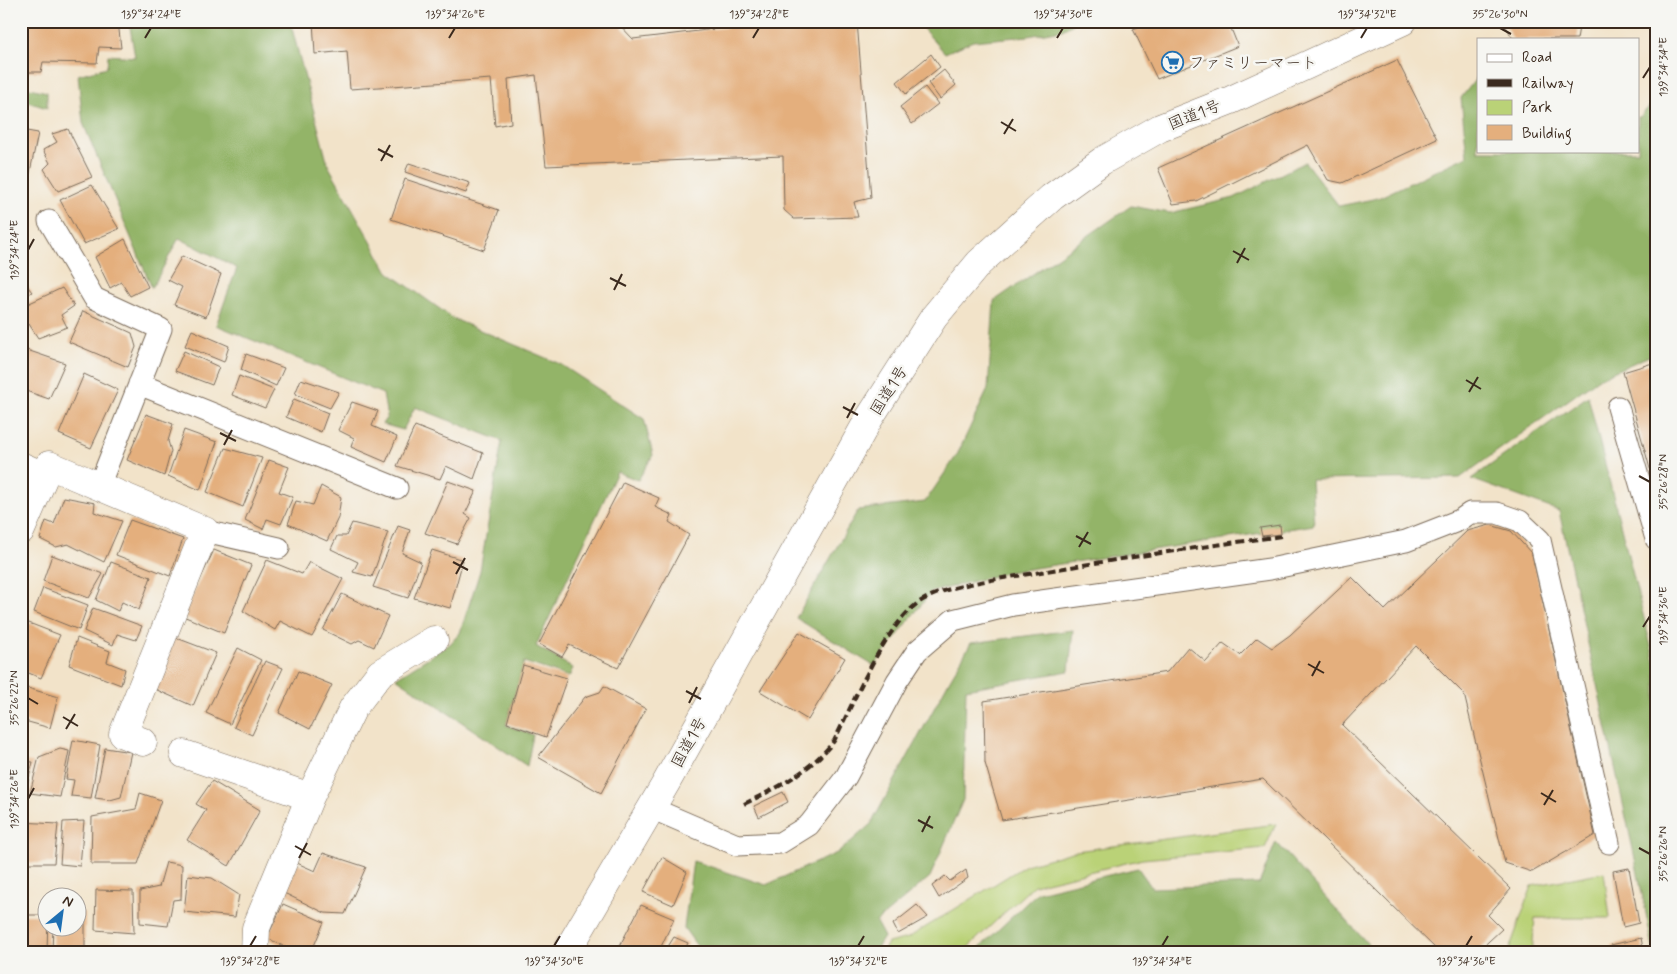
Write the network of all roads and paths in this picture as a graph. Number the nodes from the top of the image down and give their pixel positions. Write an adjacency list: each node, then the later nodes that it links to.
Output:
1 (1403, 21): 16 (main road, 国道1号)
2 (49, 221): 3 (lane)
3 (139, 384): 6 (lane); 7 (lane)
4 (1618, 407): 10 (lane)
5 (33, 471): 6 (main road); 8 (main road)
6 (99, 486): 9 (main road)
7 (397, 488)
8 (21, 530)
9 (205, 531): 11 (lane); 13 (main road)
10 (1656, 539)
11 (279, 548)
12 (434, 640): 15 (main road)
13 (143, 742)
14 (184, 754): 15 (main road)
15 (310, 797): 18 (main road)
16 (651, 808): 17 (lane); 19 (main road, 国道1号)
17 (1610, 843)
18 (255, 953)
19 (566, 953)

